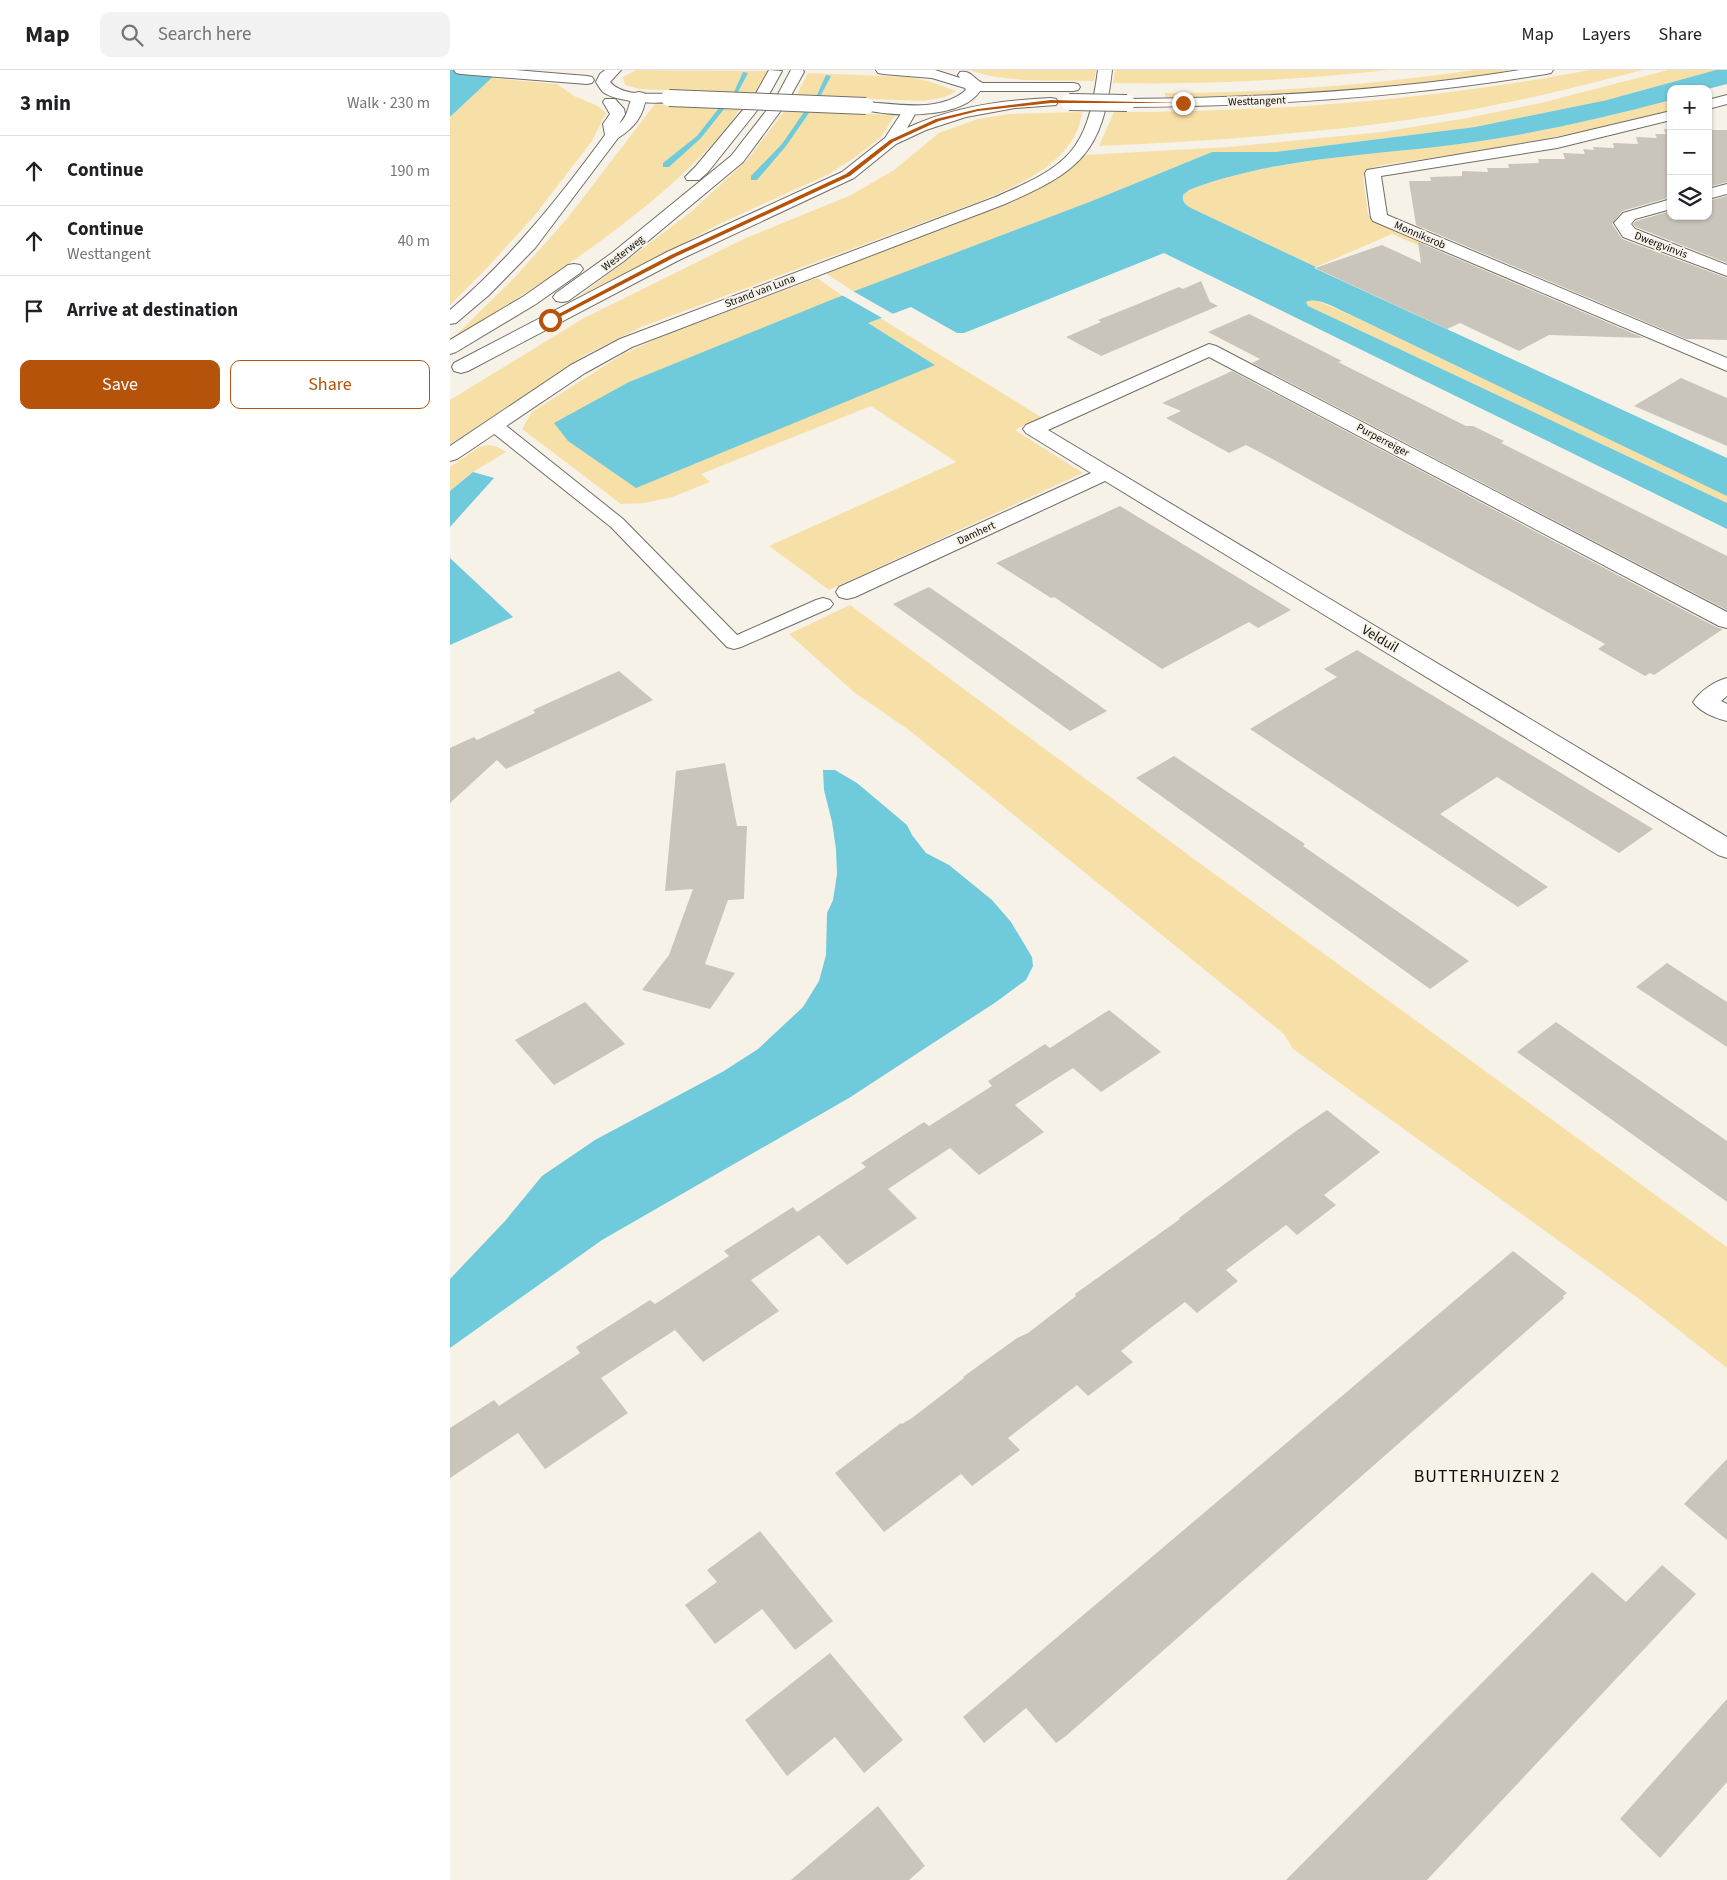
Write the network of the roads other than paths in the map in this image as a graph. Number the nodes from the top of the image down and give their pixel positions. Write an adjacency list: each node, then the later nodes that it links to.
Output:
1 (460, 70): 9 (main road)
2 (614, 70): 9 (main road)
3 (884, 70): 11 (main road)
4 (952, 70): 11 (main road)
5 (1105, 70): 32 (main road, Strand van Luna)
6 (1546, 70): 12 (main road, Westtangent)
7 (775, 71): 25 (main road, Westerweg)
8 (797, 72): 31 (main road, Westerweg)
9 (595, 77): 14 (main road); 20 (main road)
10 (1339, 81): 12 (main road, Westtangent)
11 (970, 88): 13 (main road, Westtangent); 16 (main road, Westtangent); 18 (main road)
12 (1125, 93): 13 (main road, Westtangent, bridge)
13 (1071, 95): 16 (main road, Westtangent)
14 (639, 96): 18 (main road, bridge); 20 (main road)
15 (1727, 99): 17 (main road)
16 (1051, 102): 21 (main road)
17 (1712, 104)
18 (911, 108): 21 (main road)
19 (1667, 116): 30 (main road, Monniksrob)
20 (613, 135): 28 (main road)
21 (891, 141): 31 (main road)
22 (1727, 189): 23 (main road)
23 (1712, 193)
24 (1667, 205): 27 (main road, Dwergvinvis)
25 (609, 244)
26 (585, 260): 29 (main road, Westerweg)
27 (1727, 271)
28 (450, 319)
29 (450, 348)
30 (1727, 365)
31 (456, 370)
32 (494, 425): 34 (main road, Strand van Luna); 37 (lane)
33 (1033, 429): 35 (main road, Velduil); 38 (main road, Purperreiger)
34 (450, 455)
35 (1105, 474): 36 (main road, Damhert); 41 (main road, Velduil)
36 (847, 592)
37 (823, 604)
38 (1727, 620)
39 (1727, 685): 40 (main road)
40 (1727, 714)
41 (1727, 849)

